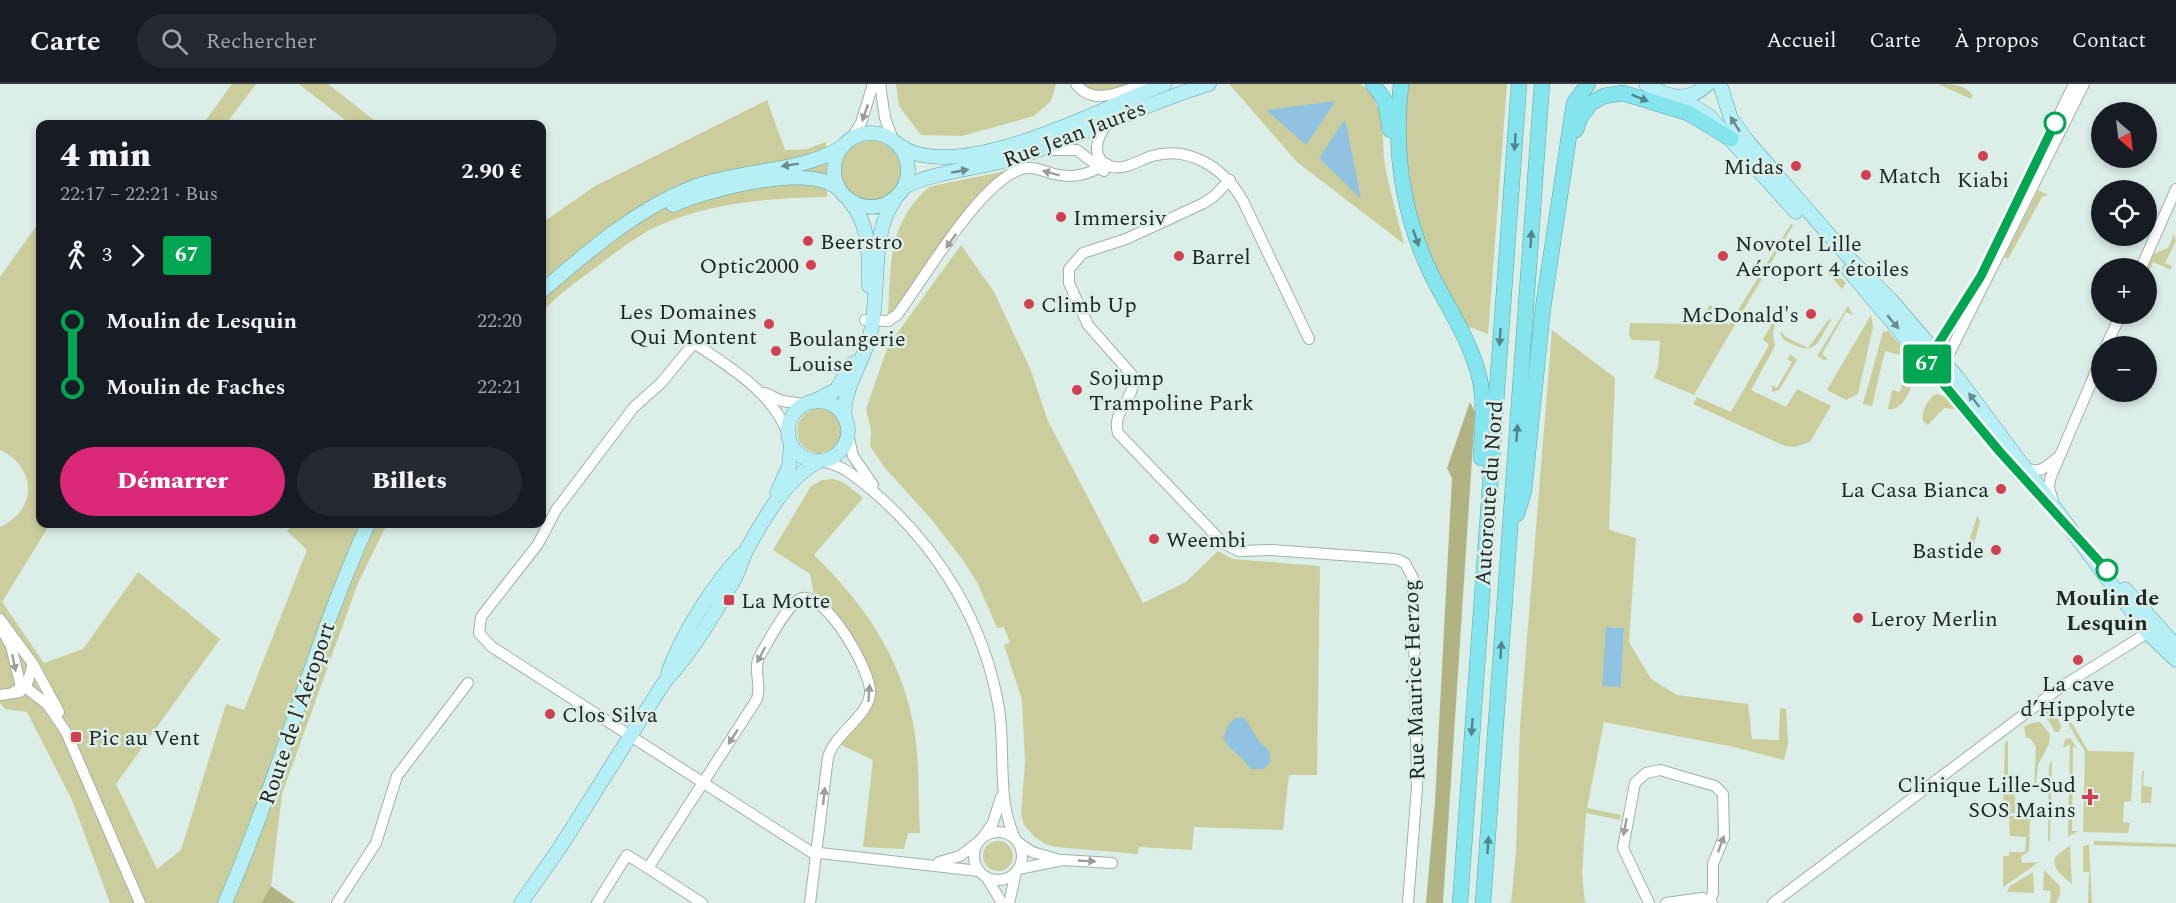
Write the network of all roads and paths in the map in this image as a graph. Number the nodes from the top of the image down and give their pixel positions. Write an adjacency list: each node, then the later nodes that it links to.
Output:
1 (873, 84): 20 (street, one-way to 20)
2 (880, 84): 21 (street)
3 (1076, 84): 4 (street)
4 (1144, 84)
5 (1165, 84): 21 (main road, Rue Jean Jaurès)
6 (1209, 84): 18 (main road, Rue Jean Jaurès)
7 (1373, 84): 25 (highway)
8 (1401, 84): 25 (highway)
9 (1519, 84): 51 (highway, Autoroute du Nord, one-way to 51)
10 (1542, 84): 50 (highway, Autoroute du Nord, one-way to 10)
11 (1588, 84): 29 (highway)
12 (1708, 84): 17 (main road)
13 (1720, 84): 35 (main road, one-way to 13)
14 (2074, 84): 35 (street)
15 (2084, 84): 36 (street)
16 (1648, 85): 17 (main road)
17 (1668, 96): 19 (main road)
18 (1117, 117): 22 (main road, Rue Jean Jaurès); 23 (street)
19 (1731, 139): 29 (highway, one-way to 19); 35 (main road, one-way to 35)
20 (848, 142): 21 (main road); 28 (main road); 30 (main road, one-way to 30)
21 (896, 143): 27 (main road)
22 (1041, 149): 23 (street); 27 (main road, Rue Jean Jaurès, one-way to 22)
23 (1103, 166): 24 (street); 33 (street, one-way to 33)
24 (1230, 180): 34 (street); 86 (street, Rue Maurice Herzog)
25 (1402, 182): 51 (highway, one-way to 51)
26 (2176, 189): 31 (street)
27 (901, 192): 28 (main road); 33 (main road)
28 (844, 195): 30 (main road); 33 (main road)
29 (1560, 200): 50 (highway)
30 (604, 241): 32 (main road)
31 (2145, 258)
32 (546, 288)
33 (869, 320): 39 (main road); 40 (main road)
34 (1309, 339)
35 (1930, 358): 36 (main road)
36 (1941, 370): 45 (main road, one-way to 36); 47 (main road)
37 (2091, 382): 43 (street)
38 (754, 387): 39 (street); 42 (street); 62 (street)
39 (809, 403): 40 (main road); 42 (main road)
40 (845, 418): 41 (main road)
41 (848, 435): 44 (main road); 46 (street)
42 (790, 441): 44 (main road); 48 (main road)
43 (2057, 458): 45 (street); 47 (street)
44 (819, 461): 46 (street); 48 (main road)
45 (2026, 468): 47 (main road)
46 (890, 506): 63 (street)
47 (2058, 513): 54 (main road)
48 (765, 520): 62 (main road)
49 (366, 528): 77 (main road, Route de l'Aéroport)
50 (1510, 533): 88 (highway, Autoroute du Nord, one-way to 50)
51 (1484, 543): 87 (highway, Autoroute du Nord, one-way to 87)
52 (0, 619): 57 (street)
53 (0, 626): 59 (street, one-way to 59)
54 (2153, 630): 55 (main road); 56 (main road); 91 (street)
55 (2176, 646)
56 (2176, 660)
57 (33, 664): 59 (street); 61 (street)
58 (468, 683): 78 (street)
59 (19, 690): 60 (street); 61 (street)
60 (0, 695)
61 (66, 732): 76 (street)
62 (631, 736): 64 (street); 67 (main road)
63 (1004, 779): 65 (street); 66 (street)
64 (703, 784): 68 (street); 68 (street, one-way to 64); 72 (street)
65 (980, 840): 66 (street); 71 (street); 74 (street)
66 (1017, 842): 69 (street); 73 (street)
67 (559, 849): 79 (main road); 80 (main road)
68 (817, 854): 71 (street); 83 (street)
69 (1063, 860): 70 (street, one-way to 70); 73 (street)
70 (1112, 863)
71 (933, 864): 74 (street)
72 (648, 868): 81 (street); 82 (street)
73 (1017, 871): 74 (street); 85 (street)
74 (983, 874): 84 (street)
75 (1711, 901): 89 (street, one-way to 89); 90 (street)
76 (140, 903)
77 (225, 903)
78 (337, 903)
79 (521, 903)
80 (529, 903)
81 (597, 903)
82 (702, 903)
83 (810, 903)
84 (1002, 903)
85 (1009, 903)
86 (1408, 903)
87 (1460, 903)
88 (1483, 903)
89 (1649, 903)
90 (1666, 903)
91 (1773, 903)

